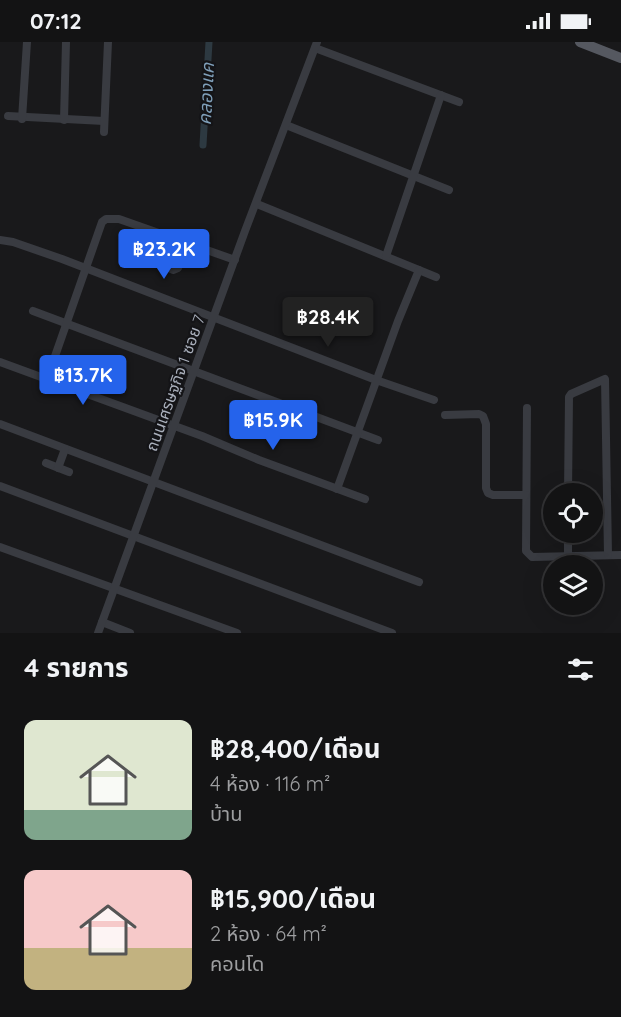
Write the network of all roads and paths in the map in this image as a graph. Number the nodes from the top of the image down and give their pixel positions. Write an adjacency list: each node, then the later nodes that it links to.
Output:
1 (27, 42): 10 (street)
2 (66, 42): 11 (street)
3 (108, 42): 12 (street)
4 (580, 42): 6 (main road)
5 (316, 45): 7 (street); 13 (street, ถนนเศรษฐกิจ 1 ซอย 7)
6 (621, 58)
7 (441, 95): 8 (street); 15 (street)
8 (459, 102)
9 (4, 116): 10 (street)
10 (22, 119): 11 (street)
11 (64, 120): 12 (street)
12 (104, 122): 14 (street)
13 (286, 125): 15 (street); 17 (street, ถนนเศรษฐกิจ 1 ซอย 7)
14 (104, 132)
15 (415, 176): 16 (street); 21 (street)
16 (449, 190)
17 (256, 204): 21 (street); 22 (street, ถนนเศรษฐกิจ 1 ซอย 7)
18 (168, 236): 20 (street); 20 (street); 23 (street)
19 (0, 240): 23 (street)
20 (188, 243): 22 (street)
21 (386, 256): 24 (street)
22 (235, 260): 27 (street, ถนนเศรษฐกิจ 1 ซอย 7)
23 (86, 268): 27 (street); 28 (street)
24 (419, 270): 25 (street); 32 (street)
25 (436, 277)
26 (33, 311): 28 (street)
27 (214, 317): 30 (street, ถนนเศรษฐกิจ 1 ซอย 7); 32 (street)
28 (66, 323): 30 (street); 31 (street)
29 (0, 363): 31 (street)
30 (194, 372): 37 (street, ถนนเศรษฐกิจ 1 ซอย 7); 38 (street)
31 (47, 379): 37 (street)
32 (376, 380): 33 (street); 38 (street)
33 (434, 400)
34 (527, 408): 48 (street)
35 (445, 415): 48 (street)
36 (0, 424): 40 (street)
37 (174, 426): 44 (street, ถนนเศรษฐกิจ 1 ซอย 7); 47 (street)
38 (357, 433): 39 (street); 47 (street)
39 (378, 440)
40 (65, 448): 42 (street); 44 (street)
41 (46, 463): 42 (street)
42 (58, 468): 43 (street)
43 (69, 472)
44 (154, 482): 50 (street, ถนนเศรษฐกิจ 1 ซอย 7); 56 (street)
45 (568, 483): 53 (street)
46 (0, 486): 50 (street)
47 (337, 489): 49 (street)
48 (526, 495): 55 (street)
49 (365, 499)
50 (134, 535): 57 (street, ถนนเศรษฐกิจ 1 ซอย 7); 62 (street)
51 (0, 547): 57 (street)
52 (603, 555): 53 (street)
53 (608, 555): 54 (street)
54 (621, 555)
55 (543, 556)
56 (419, 582)
57 (115, 587): 58 (street, ถนนเศรษฐกิจ 1 ซอย 7); 61 (street)
58 (102, 622): 59 (street, ถนนเศรษฐกิจ 1 ซอย 7); 60 (street)
59 (98, 633)
60 (130, 633)
61 (237, 633)
62 (392, 633)

